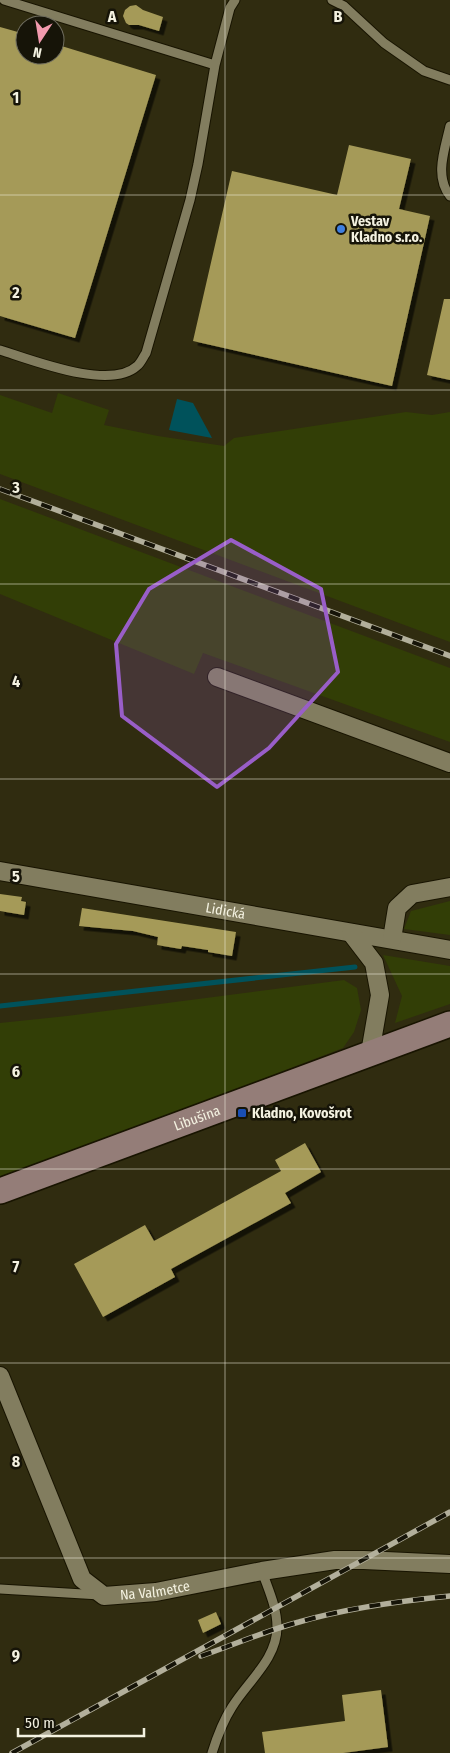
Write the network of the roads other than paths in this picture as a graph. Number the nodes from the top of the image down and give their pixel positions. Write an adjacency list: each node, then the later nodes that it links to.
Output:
1 (4, 0): 4 (lane)
2 (235, 0): 4 (lane)
3 (332, 0): 5 (lane)
4 (215, 65): 8 (lane)
5 (450, 80)
6 (450, 127): 7 (lane)
7 (450, 196)
8 (0, 350)
9 (216, 676): 10 (street)
10 (450, 763)
11 (0, 872): 13 (street, Lidická)
12 (450, 887): 14 (street)
13 (351, 933): 14 (street, Lidická); 17 (street)
14 (392, 939): 15 (street, Lidická)
15 (450, 950)
16 (450, 1024): 17 (main road, Libušina)
17 (370, 1053): 18 (main road, Libušina)
18 (0, 1191)
19 (0, 1376): 23 (street, Na Valmetce)
20 (450, 1564): 21 (street, Na Valmetce)
21 (262, 1571): 23 (street, Na Valmetce); 24 (lane)
22 (0, 1589): 23 (lane)
23 (104, 1596)
24 (212, 1753)

